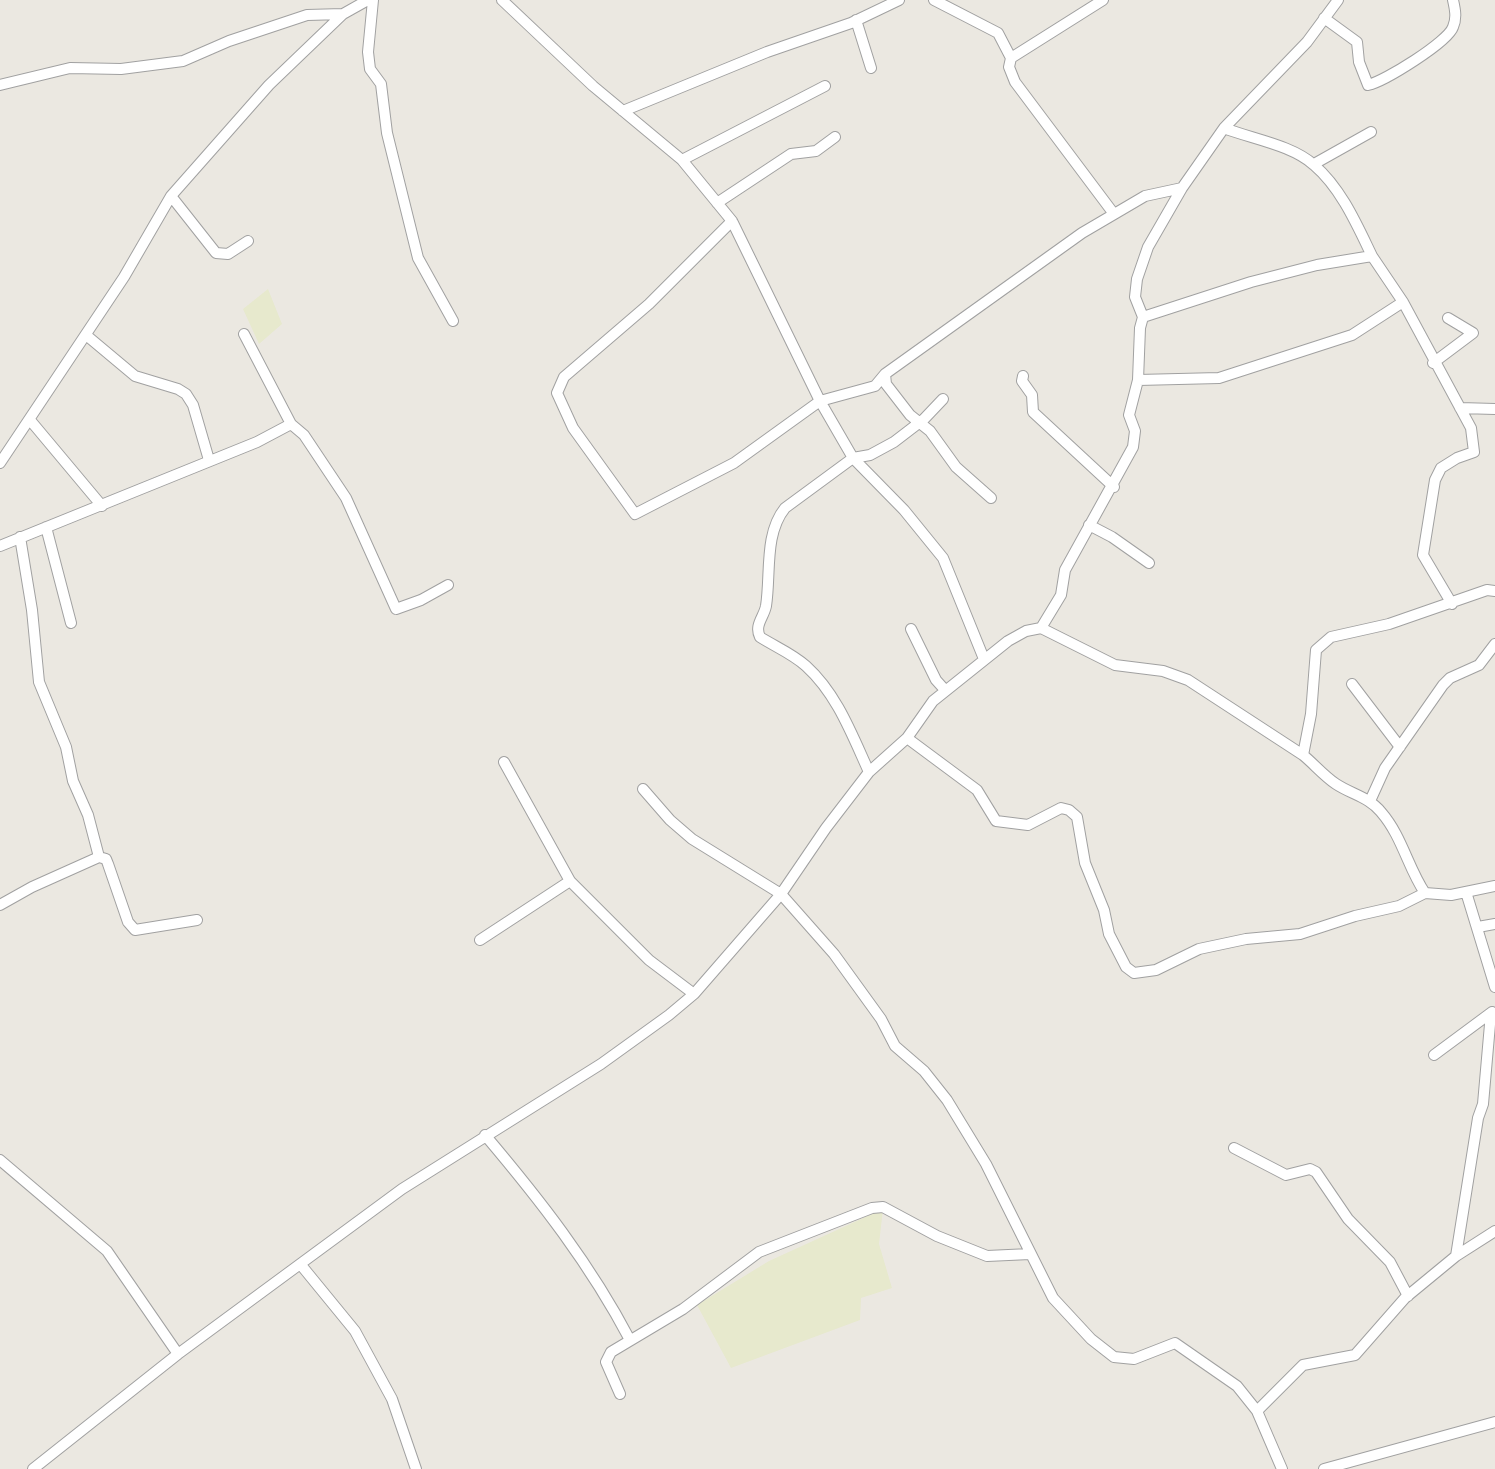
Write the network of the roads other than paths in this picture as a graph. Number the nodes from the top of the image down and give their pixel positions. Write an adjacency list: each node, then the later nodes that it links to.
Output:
1 (370, 0): 8 (street); 31 (street)
2 (502, 0): 15 (street)
3 (899, 0): 10 (street)
4 (934, 0): 11 (street)
5 (1103, 0): 11 (street)
6 (1338, 0): 9 (street)
7 (1453, 0): 9 (street)
8 (343, 14): 13 (street); 22 (street)
9 (1324, 18): 16 (street)
10 (856, 20): 12 (street); 15 (street)
11 (1011, 58): 24 (street)
12 (871, 68)
13 (0, 85)
14 (825, 86): 19 (street)
15 (623, 111): 19 (street)
16 (1224, 128): 20 (street); 21 (street)
17 (1371, 132): 20 (street)
18 (835, 137): 23 (street)
19 (682, 160): 23 (street)
20 (1314, 164): 27 (street)
21 (1182, 188): 24 (street); 29 (street)
22 (171, 196): 26 (street); 33 (street)
23 (717, 203): 25 (street)
24 (1114, 214): 35 (street)
25 (732, 221): 39 (street); 39 (street)
26 (248, 241)
27 (1372, 256): 28 (street); 29 (street)
28 (1403, 302): 34 (street); 37 (street)
29 (1143, 317): 37 (street)
30 (1448, 318): 34 (street)
31 (453, 321)
32 (244, 334): 44 (street)
33 (86, 335): 42 (street); 46 (street)
34 (1433, 363): 40 (street)
35 (885, 374): 39 (street); 43 (street)
36 (1023, 376): 48 (street)
37 (1138, 380): 48 (street)
38 (943, 399): 43 (street)
39 (820, 401): 45 (street)
40 (1460, 408): 41 (street); 58 (street)
41 (1495, 409)
42 (30, 419): 47 (street); 50 (street)
43 (920, 422): 45 (street); 49 (street)
44 (291, 424): 46 (street); 56 (street)
45 (853, 458): 63 (street); 70 (street)
46 (209, 460): 50 (street)
47 (0, 463)
48 (1114, 487): 51 (street)
49 (991, 498)
50 (102, 506): 52 (street)
51 (1089, 525): 55 (street); 60 (street)
52 (46, 527): 53 (street); 59 (street)
53 (20, 537): 54 (street); 73 (street)
54 (0, 547)
55 (1149, 563)
56 (448, 585)
57 (1495, 591): 58 (street)
58 (1452, 604): 68 (street)
59 (71, 623)
60 (1041, 628): 63 (street); 68 (street)
61 (911, 629): 65 (street)
62 (1495, 644): 67 (street)
63 (984, 659): 65 (street)
64 (1352, 684): 67 (street)
65 (945, 690): 66 (street)
66 (907, 738): 70 (street); 77 (street)
67 (1399, 747): 72 (street)
68 (1303, 755): 72 (street)
69 (504, 762): 74 (street)
70 (869, 772): 78 (street)
71 (643, 789): 78 (street)
72 (1370, 801): 77 (street)
73 (99, 857): 79 (street); 80 (street)
74 (570, 881): 83 (street); 85 (street)
75 (1495, 886): 76 (street)
76 (1466, 892): 77 (street); 82 (street)
77 (1425, 893)
78 (781, 894): 85 (street); 92 (street)
79 (0, 905)
80 (197, 920)
81 (1495, 924): 82 (street)
82 (1478, 926): 84 (street)
83 (480, 940)
84 (1495, 987)
85 (694, 994): 88 (street)
86 (1493, 1011): 87 (street); 93 (street)
87 (1434, 1055)
88 (485, 1135): 94 (street); 96 (street)
89 (1234, 1148): 95 (street)
90 (0, 1160): 97 (street)
91 (1495, 1231): 93 (street)
92 (1030, 1254): 96 (street); 99 (street)
93 (1456, 1256): 95 (street)
94 (301, 1265): 97 (street); 102 (street)
95 (1408, 1296): 99 (street)
96 (630, 1340): 98 (street)
97 (178, 1354): 101 (street)
98 (620, 1394)
99 (1257, 1411): 103 (street)
100 (1495, 1422): 104 (street)
101 (33, 1469)
102 (416, 1469)
103 (1282, 1469)
104 (1324, 1469)

